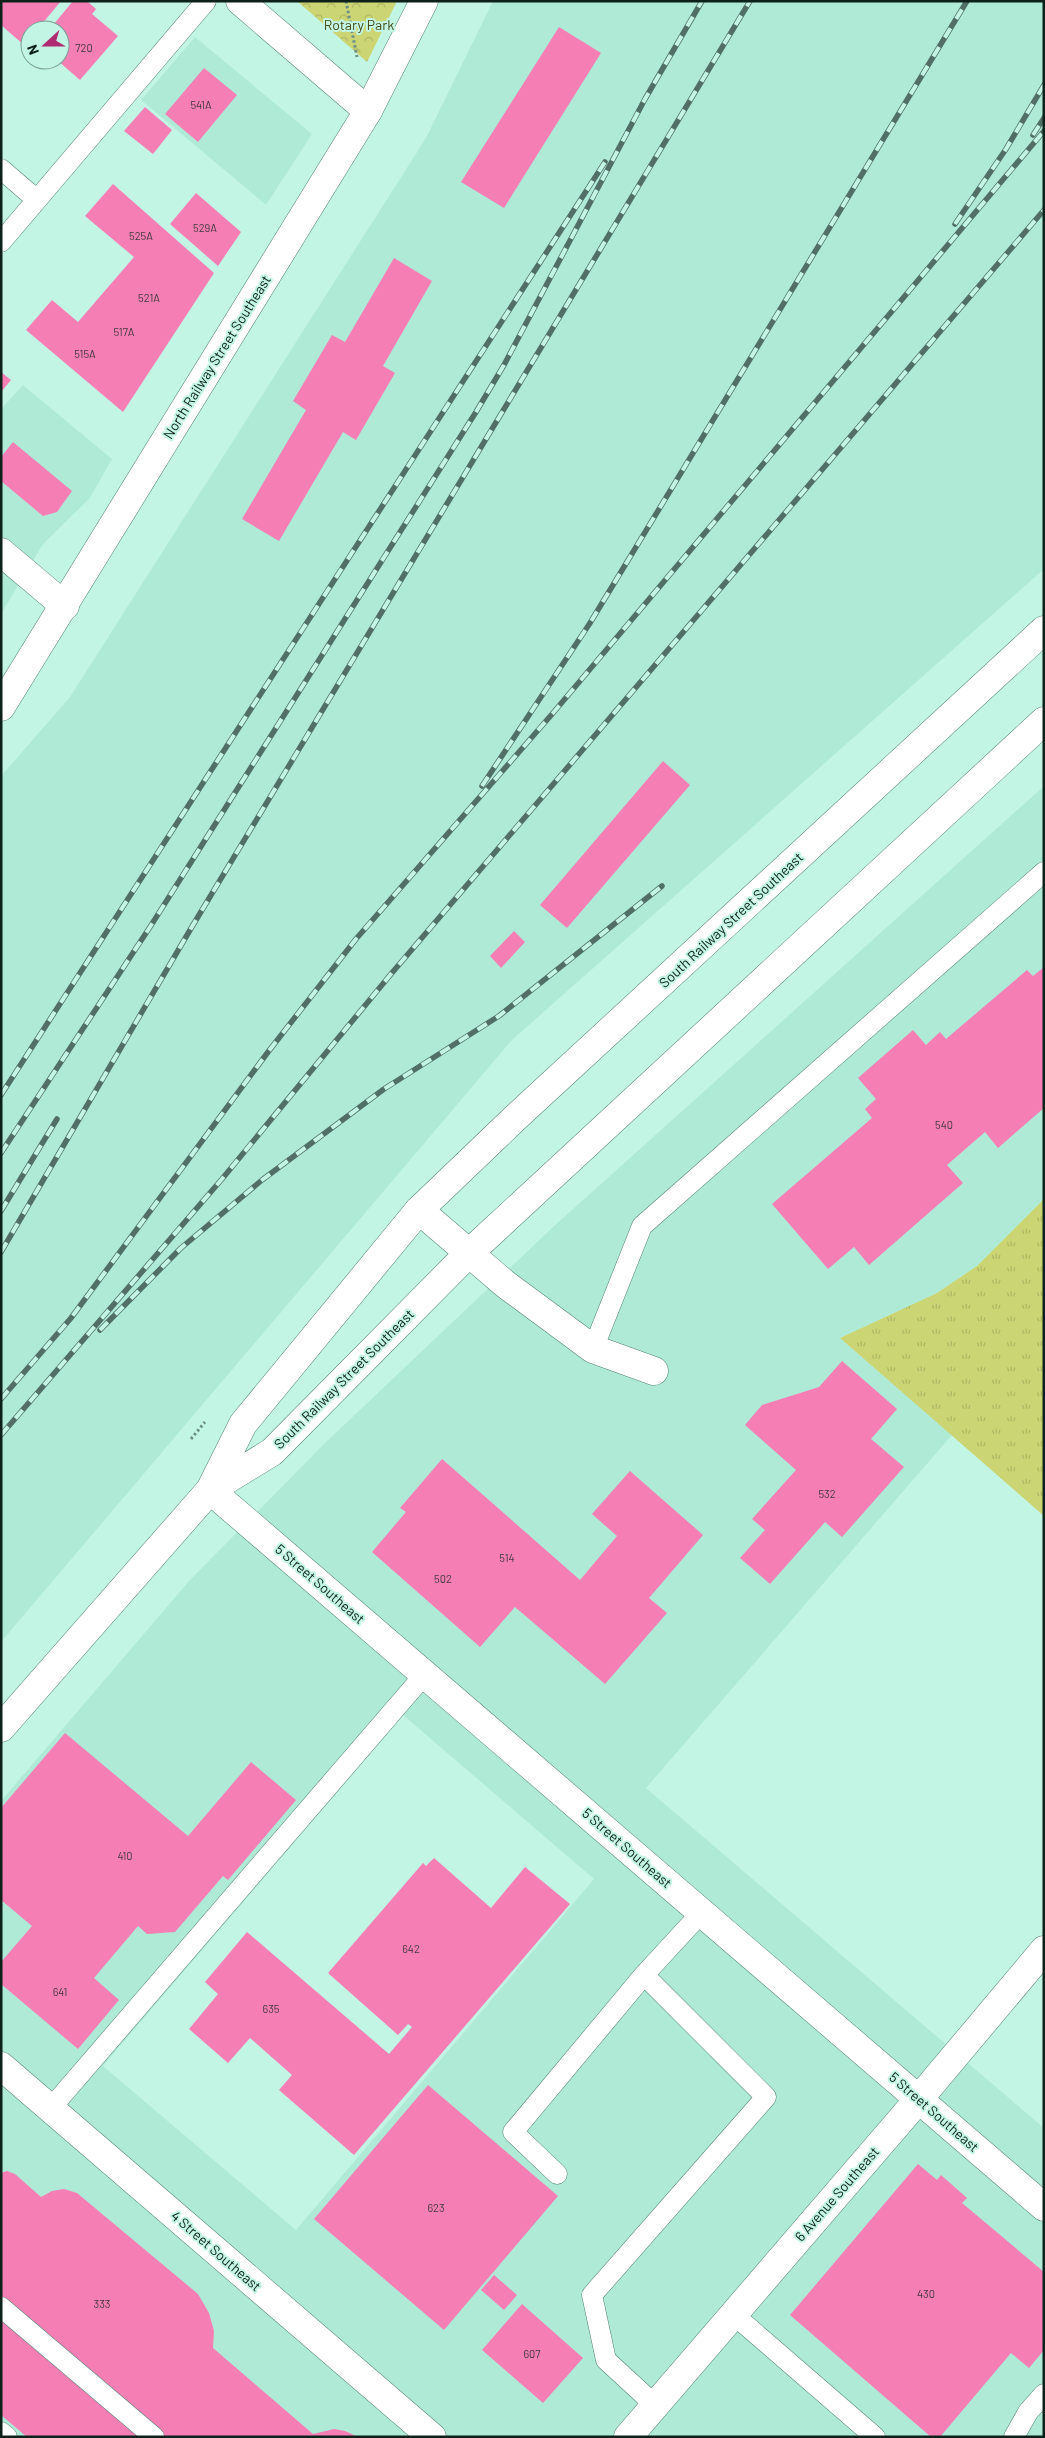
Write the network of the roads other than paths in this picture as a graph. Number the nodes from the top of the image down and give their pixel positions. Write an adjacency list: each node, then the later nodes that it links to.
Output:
1 (206, 1): 6 (lane)
2 (240, 1): 4 (street)
3 (424, 1): 4 (street, North Railway Street Southeast)
4 (368, 111): 9 (street, North Railway Street Southeast)
5 (1, 169): 6 (lane)
6 (37, 200): 7 (lane)
7 (1, 242)
8 (1, 552): 9 (street)
9 (65, 606): 11 (street, North Railway Street Southeast)
10 (1041, 639): 14 (street, South Railway Street Southeast)
11 (1, 707)
12 (1044, 721): 15 (street, South Railway Street Southeast)
13 (1044, 872): 16 (lane)
14 (419, 1210): 15 (street); 18 (street, South Railway Street Southeast)
15 (468, 1254): 16 (street); 18 (street, South Railway Street Southeast)
16 (593, 1349): 17 (street)
17 (654, 1372)
18 (210, 1490): 19 (street, 5 Street Southeast); 20 (street, South Railway Street Southeast)
19 (425, 1674): 21 (street, 5 Street Southeast); 26 (lane)
20 (1, 1728)
21 (701, 1912): 23 (lane); 25 (street, 5 Street Southeast)
22 (1044, 1950): 25 (street, 6 Avenue Southeast)
23 (644, 1975): 27 (lane); 32 (lane)
24 (1, 2066): 26 (street, 4 Street Southeast)
25 (918, 2100): 28 (street, 5 Street Southeast); 30 (street, 6 Avenue Southeast)
26 (51, 2108): 36 (street, 4 Street Southeast)
27 (557, 2174)
28 (1044, 2207)
29 (1, 2308): 35 (lane)
30 (733, 2314): 32 (street, 6 Avenue Southeast); 38 (lane)
31 (1044, 2394): 39 (lane)
32 (656, 2406): 37 (street, 6 Avenue Southeast)
33 (1, 2432): 34 (lane)
34 (7, 2437)
35 (154, 2437)
36 (432, 2437)
37 (628, 2437)
38 (875, 2437)
39 (1014, 2437)

